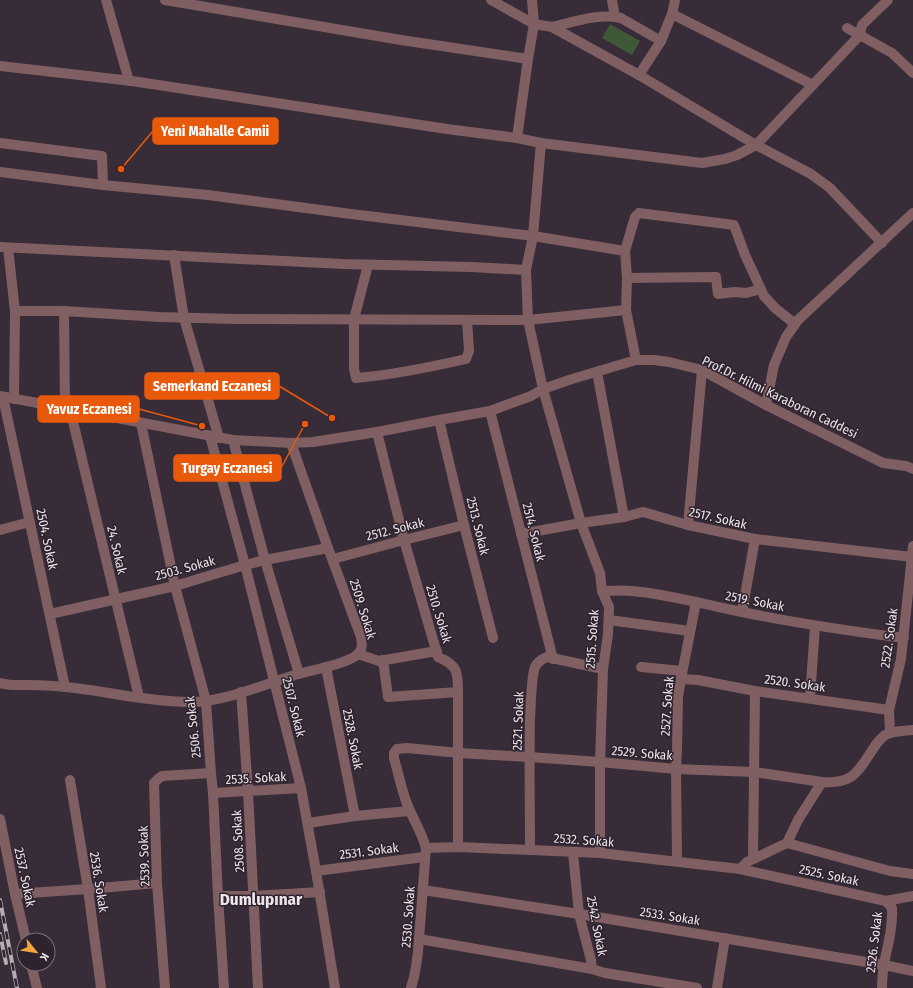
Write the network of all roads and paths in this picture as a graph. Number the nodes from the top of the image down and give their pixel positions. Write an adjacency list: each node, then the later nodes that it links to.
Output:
1 (106, 0): 19 (street)
2 (165, 0): 15 (street)
3 (490, 0): 10 (street)
4 (532, 0): 10 (street)
5 (612, 0): 9 (street)
6 (675, 0): 8 (street)
7 (888, 0): 13 (street)
8 (672, 14): 14 (street); 20 (street)
9 (615, 17): 11 (street); 14 (street)
10 (534, 24): 11 (street); 15 (street)
11 (552, 28): 18 (street)
12 (847, 28): 13 (street)
13 (860, 35): 17 (street); 20 (street)
14 (661, 41): 18 (street)
15 (528, 59): 21 (street)
16 (0, 66): 19 (street)
17 (913, 73)
18 (639, 75): 24 (street)
19 (129, 81): 21 (street)
20 (813, 85): 24 (street)
21 (517, 138): 23 (street)
22 (0, 143): 26 (street)
23 (541, 143): 24 (street); 28 (street, 2515. Sokak)
24 (756, 145): 29 (street)
25 (0, 172): 26 (street)
26 (103, 185): 28 (street)
27 (913, 213): 29 (street)
28 (533, 236): 31 (street); 34 (street, 2515. Sokak)
29 (882, 243): 44 (street)
30 (4, 247): 32 (street); 38 (street)
31 (625, 251): 35 (street); 36 (street)
32 (174, 256): 33 (street); 40 (street, 2507. Sokak)
33 (368, 265): 34 (street); 41 (street)
34 (526, 270): 43 (street, 2515. Sokak)
35 (627, 278): 36 (street); 37 (street)
36 (761, 289): 44 (street)
37 (626, 310): 43 (street); 45 (street)
38 (15, 311): 39 (street); 50 (street)
39 (64, 311): 40 (street); 52 (street, 24. Sokak)
40 (184, 318): 41 (street); 57 (street, 2507. Sokak)
41 (354, 319): 42 (street); 42 (street)
42 (467, 320): 43 (street)
43 (528, 320): 48 (street, 2515. Sokak)
44 (795, 324): 51 (street)
45 (636, 360): 46 (street, Prof.Dr. Hilmi Karaboran Caddesi); 47 (street, Prof.Dr. Hilmi Karaboran Caddesi)
46 (702, 370): 51 (street, Prof.Dr. Hilmi Karaboran Caddesi); 64 (street)
47 (597, 372): 48 (street, Prof.Dr. Hilmi Karaboran Caddesi); 61 (street)
48 (543, 389): 53 (street, Prof.Dr. Hilmi Karaboran Caddesi); 63 (street, 2515. Sokak)
49 (2, 397): 50 (street, Prof.Dr. Hilmi Karaboran Caddesi); 62 (street, 2504. Sokak)
50 (14, 399): 52 (street, Prof.Dr. Hilmi Karaboran Caddesi)
51 (766, 405): 60 (street, Prof.Dr. Hilmi Karaboran Caddesi)
52 (67, 409): 55 (street, Prof.Dr. Hilmi Karaboran Caddesi); 78 (street, 24. Sokak)
53 (490, 411): 54 (street, Prof.Dr. Hilmi Karaboran Caddesi); 67 (street, 2514. Sokak)
54 (439, 420): 56 (street, Prof.Dr. Hilmi Karaboran Caddesi); 65 (street, 2513. Sokak)
55 (141, 423): 57 (street, Prof.Dr. Hilmi Karaboran Caddesi); 76 (street, 2506. Sokak)
56 (377, 432): 59 (street, Prof.Dr. Hilmi Karaboran Caddesi); 69 (street, 2510. Sokak)
57 (214, 437): 58 (street, Prof.Dr. Hilmi Karaboran Caddesi); 75 (street, 2507. Sokak)
58 (233, 440): 59 (street, Prof.Dr. Hilmi Karaboran Caddesi); 74 (street)
59 (291, 443): 71 (street, 2509. Sokak)
60 (913, 469)
61 (624, 517): 63 (street, 2517. Sokak); 64 (street, 2517. Sokak)
62 (30, 522): 66 (street); 81 (street, 2504. Sokak)
63 (581, 523): 67 (street, 2517. Sokak); 77 (street, 2515. Sokak)
64 (688, 525): 68 (street, 2517. Sokak)
65 (464, 526): 69 (street, 2512. Sokak); 86 (street, 2513. Sokak)
66 (0, 530)
67 (521, 534): 90 (street, 2514. Sokak)
68 (755, 539): 72 (street, 2517. Sokak); 80 (street)
69 (404, 540): 73 (street, 2512. Sokak); 88 (street, 2510. Sokak)
70 (913, 546): 72 (street, 2522. Sokak)
71 (328, 548): 73 (street, 2509. Sokak); 74 (street, 2503. Sokak)
72 (912, 557): 84 (street, 2522. Sokak)
73 (333, 559): 89 (street, 2509. Sokak)
74 (265, 560): 75 (street, 2503. Sokak); 95 (street)
75 (245, 565): 76 (street, 2503. Sokak); 97 (street, 2507. Sokak)
76 (175, 586): 78 (street, 2503. Sokak); 105 (street, 2506. Sokak)
77 (602, 591): 79 (street, 2519. Sokak); 82 (street, 2515. Sokak)
78 (115, 599): 81 (street, 2503. Sokak); 103 (street, 24. Sokak)
79 (696, 602): 80 (street, 2519. Sokak); 85 (street, 2527. Sokak)
80 (742, 612): 83 (street, 2519. Sokak)
81 (50, 614): 99 (street, 2504. Sokak)
82 (609, 620): 85 (street); 94 (street, 2515. Sokak)
83 (815, 626): 87 (street, 2519. Sokak); 104 (street)
84 (909, 628): 87 (street, 2522. Sokak)
85 (690, 631): 96 (street, 2527. Sokak)
86 (493, 638)
87 (904, 638): 106 (street, 2522. Sokak)
88 (437, 651): 91 (street); 102 (street, 2510. Sokak)
89 (358, 654): 91 (street); 92 (street, 2509. Sokak)
90 (553, 659): 94 (street); 110 (street, 2521. Sokak)
91 (383, 660): 102 (street)
92 (326, 667): 95 (street, 2509. Sokak); 121 (street, 2528. Sokak)
93 (640, 667): 96 (street, 2520. Sokak)
94 (603, 669): 111 (street, 2515. Sokak)
95 (299, 674): 97 (street, 2509. Sokak)
96 (681, 675): 100 (street, 2520. Sokak); 112 (street, 2527. Sokak)
97 (274, 681): 101 (street, 2509. Sokak); 117 (street, 2507. Sokak)
98 (0, 683): 99 (street)
99 (65, 687): 103 (street)
100 (755, 691): 104 (street, 2520. Sokak); 113 (street)
101 (241, 692): 105 (street, 2509. Sokak); 118 (street, 2508. Sokak)
102 (458, 692): 109 (street, 2510. Sokak)
103 (139, 697): 105 (street)
104 (810, 698): 106 (street, 2520. Sokak)
105 (206, 701): 114 (street, 2506. Sokak)
106 (889, 710): 108 (street, 2522. Sokak)
107 (913, 730): 108 (street)
108 (890, 733): 116 (street, 2529. Sokak)
109 (458, 753): 110 (street, 2529. Sokak); 120 (street, 2529. Sokak); 125 (street, 2510. Sokak)
110 (529, 757): 111 (street, 2529. Sokak); 126 (street, 2521. Sokak)
111 (600, 762): 112 (street, 2529. Sokak); 129 (street, 2515. Sokak)
112 (676, 769): 113 (street, 2529. Sokak); 131 (street, 2527. Sokak)
113 (754, 772): 116 (street, 2529. Sokak); 130 (street)
114 (211, 773): 119 (street, 2506. Sokak); 135 (street, 2539. Sokak)
115 (70, 780): 136 (street, 2536. Sokak)
116 (822, 782): 124 (street)
117 (301, 788): 118 (street, 2535. Sokak); 123 (street, 2507. Sokak)
118 (248, 791): 119 (street, 2535. Sokak); 141 (street, 2508. Sokak)
119 (213, 793): 140 (street, 2506. Sokak)
120 (410, 810): 121 (street); 127 (street)
121 (355, 816): 123 (street)
122 (0, 819): 139 (street, 2537. Sokak)
123 (308, 823): 133 (street, 2507. Sokak)
124 (787, 843): 130 (street); 134 (street)
125 (458, 847): 126 (street, 2532. Sokak); 127 (street, 2532. Sokak)
126 (530, 850): 128 (street, 2532. Sokak)
127 (425, 853): 133 (street, 2531. Sokak); 137 (street, 2530. Sokak)
128 (574, 853): 129 (street, 2532. Sokak); 144 (street, 2542. Sokak)
129 (600, 853): 131 (street, 2532. Sokak)
130 (753, 858): 132 (street)
131 (677, 861): 132 (street, 2532. Sokak)
132 (740, 869): 143 (street, 2525. Sokak)
133 (316, 871): 138 (street, 2507. Sokak)
134 (913, 874)
135 (157, 883): 136 (street); 154 (street, 2539. Sokak)
136 (88, 889): 139 (street); 153 (street, 2536. Sokak)
137 (423, 890): 144 (street, 2533. Sokak); 147 (street, 2530. Sokak)
138 (320, 892): 141 (street); 157 (street, 2507. Sokak)
139 (15, 894): 145 (street, 2537. Sokak)
140 (218, 896): 141 (street); 155 (street, 2506. Sokak)
141 (253, 896): 156 (street, 2508. Sokak)
142 (913, 896): 143 (street, 2525. Sokak)
143 (886, 901): 148 (street, 2526. Sokak)
144 (579, 914): 146 (street, 2533. Sokak); 149 (street, 2542. Sokak)
145 (24, 932)
146 (725, 938): 148 (street, 2533. Sokak); 160 (street)
147 (419, 939): 149 (street); 158 (street, 2530. Sokak)
148 (884, 965): 150 (street, 2533. Sokak); 161 (street, 2526. Sokak)
149 (592, 969): 159 (street, 2542. Sokak)
150 (913, 970)
151 (34, 972): 152 (street)
152 (37, 988)
153 (101, 988)
154 (165, 988)
155 (224, 988)
156 (258, 988)
157 (334, 988)
158 (411, 988)
159 (698, 988)
160 (717, 988)
161 (882, 988)

